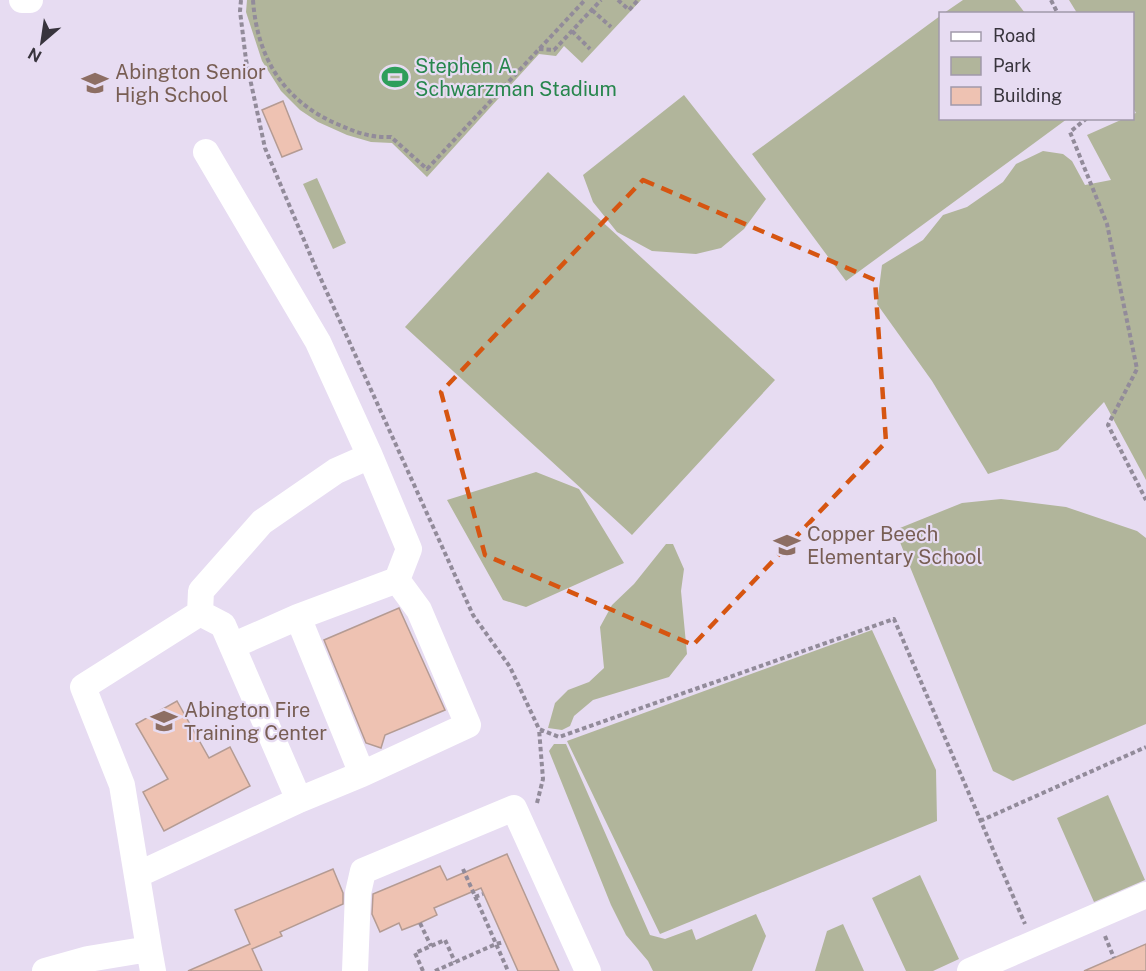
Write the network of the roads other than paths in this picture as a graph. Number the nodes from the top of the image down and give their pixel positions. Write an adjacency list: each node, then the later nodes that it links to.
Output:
1 (22, 0): 2 (street)
2 (30, 0)
3 (206, 152): 4 (street)
4 (370, 456): 5 (street); 6 (street)
5 (397, 580): 7 (street); 9 (street)
6 (200, 613): 8 (street); 11 (street)
7 (298, 617): 8 (street); 9 (street)
8 (232, 646): 10 (street)
9 (362, 774): 10 (street)
10 (299, 801): 11 (street)
11 (136, 868): 13 (street)
12 (1146, 895): 17 (street)
13 (151, 960): 14 (street)
14 (45, 971)
15 (355, 971): 16 (street)
16 (588, 971)
17 (970, 971)

